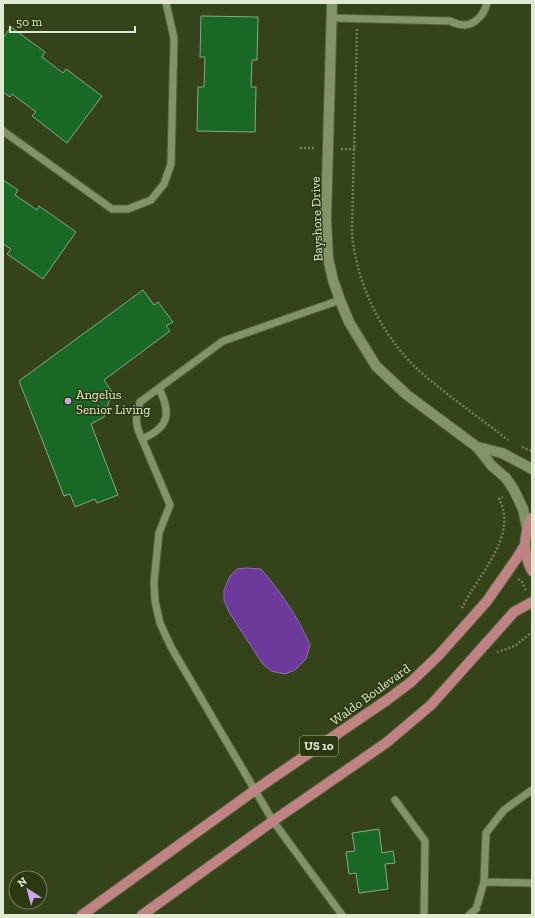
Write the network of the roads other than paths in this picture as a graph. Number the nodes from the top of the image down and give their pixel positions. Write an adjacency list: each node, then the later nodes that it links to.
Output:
1 (166, 3): 5 (lane)
2 (332, 3): 4 (street, Bayshore Drive)
3 (487, 3): 4 (lane)
4 (332, 18): 6 (street, Bayshore Drive)
5 (3, 131)
6 (340, 300): 7 (lane); 9 (street, Bayshore Drive)
7 (158, 388): 8 (lane); 8 (lane)
8 (142, 440): 16 (lane)
9 (477, 447): 10 (street); 12 (street)
10 (532, 469)
11 (532, 518): 12 (main road, US 10)
12 (527, 528): 13 (main road, US 10)
13 (524, 545): 14 (main road); 16 (main road, Waldo Boulevard / US 10)
14 (532, 571)
15 (532, 602): 19 (main road, US 10)
16 (255, 790): 19 (lane); 22 (main road, Waldo Boulevard / US 10)
17 (532, 790): 20 (lane)
18 (395, 800): 25 (lane)
19 (273, 821): 23 (main road, US 10); 24 (lane)
20 (484, 882): 21 (lane); 26 (lane)
21 (532, 883)
22 (82, 915)
23 (142, 915)
24 (342, 915)
25 (424, 915)
26 (469, 915)

